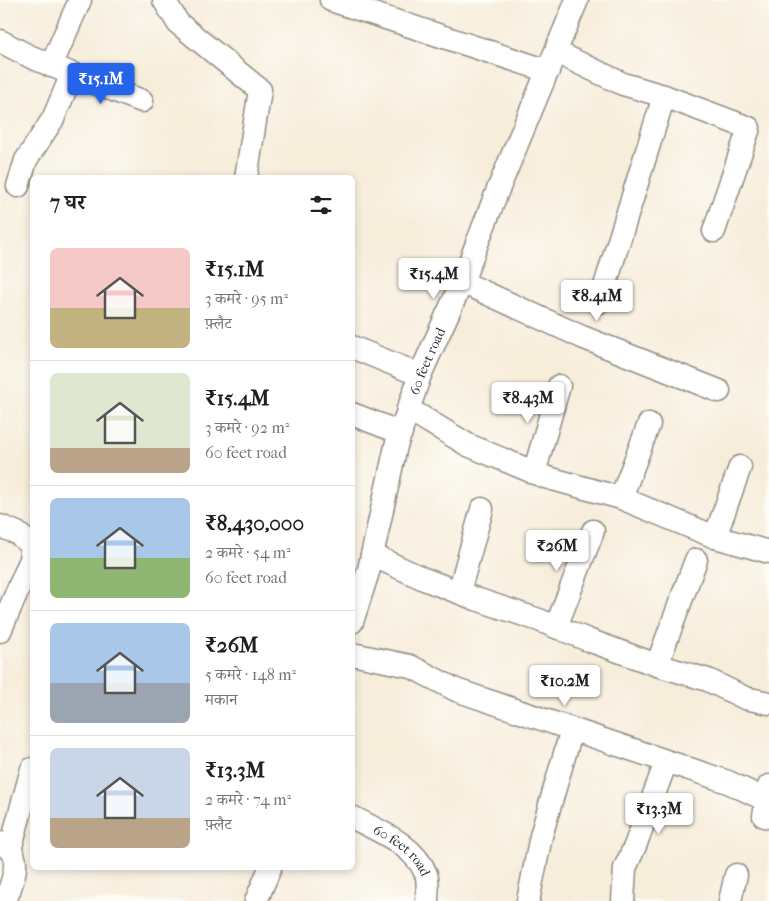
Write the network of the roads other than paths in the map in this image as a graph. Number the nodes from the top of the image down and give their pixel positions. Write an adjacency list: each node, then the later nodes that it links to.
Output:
1 (80, 0): 7 (street)
2 (164, 0): 11 (street)
3 (331, 0): 6 (street)
4 (577, 0): 6 (street, 60 feet road)
5 (0, 41): 7 (street)
6 (552, 62): 9 (street); 14 (street, 60 feet road)
7 (51, 66): 8 (street)
8 (72, 74): 10 (street); 12 (street)
9 (664, 96): 13 (street); 15 (street)
10 (142, 101)
11 (246, 175)
12 (18, 186)
13 (714, 232)
14 (462, 282): 17 (street, 60 feet road); 19 (street)
15 (600, 302)
16 (355, 348): 17 (street)
17 (420, 375): 20 (street, 60 feet road)
18 (558, 386): 25 (street)
19 (719, 391)
20 (408, 409): 23 (street, 60 feet road); 25 (street)
21 (355, 415): 23 (street)
22 (648, 424): 26 (street)
23 (401, 433): 33 (street, 60 feet road)
24 (740, 466): 30 (street)
25 (534, 473): 26 (street)
26 (621, 498): 30 (street)
27 (482, 509): 36 (street)
28 (0, 526): 31 (street)
29 (592, 531): 38 (street)
30 (715, 537): 32 (street)
31 (30, 550)
32 (769, 552)
33 (372, 555): 36 (street); 37 (street, 60 feet road)
34 (696, 560): 41 (street)
35 (30, 562): 39 (street)
36 (459, 592): 38 (street)
37 (355, 612)
38 (556, 627): 41 (street)
39 (0, 631)
40 (355, 655): 43 (street)
41 (657, 665): 42 (street)
42 (769, 703)
43 (572, 729): 44 (street); 54 (street)
44 (666, 762): 46 (street); 55 (street)
45 (30, 775): 48 (street)
46 (768, 801)
47 (355, 819): 53 (street, 60 feet road)
48 (5, 846): 51 (street)
49 (269, 870): 52 (street)
50 (736, 875): 56 (street)
51 (5, 901)
52 (256, 901)
53 (427, 901)
54 (528, 901)
55 (623, 901)
56 (730, 901)

